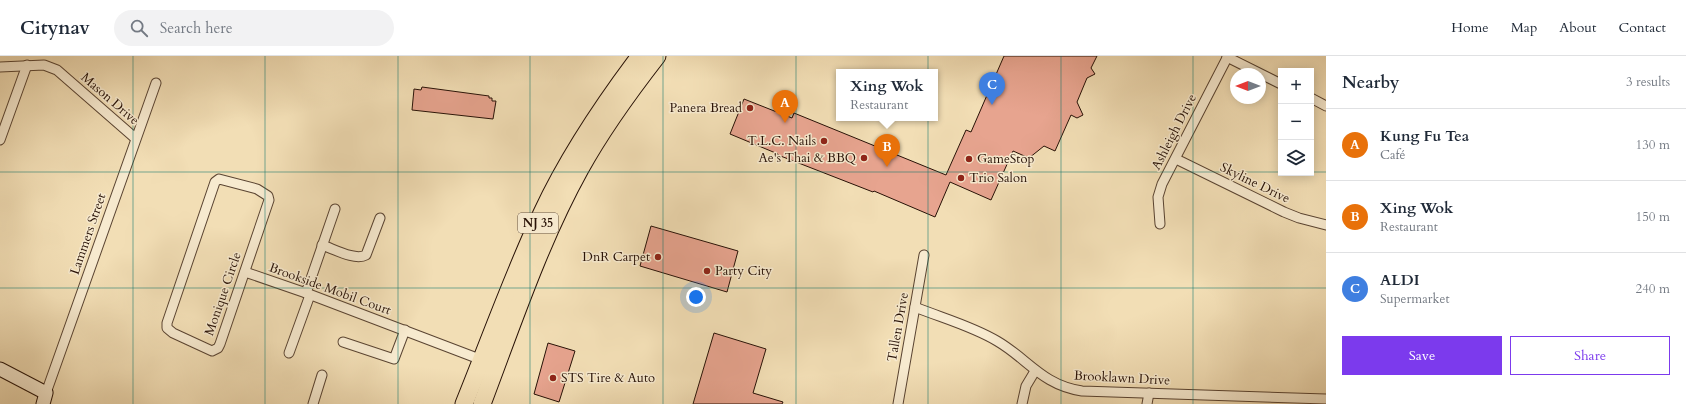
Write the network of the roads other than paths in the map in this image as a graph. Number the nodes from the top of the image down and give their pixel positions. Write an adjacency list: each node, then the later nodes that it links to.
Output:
1 (640, 56): 25 (highway, NJ 35)
2 (657, 56): 35 (highway, NJ 35)
3 (1227, 56): 6 (street); 12 (street, Ashleigh Drive)
4 (26, 65): 5 (street, Mason Drive); 10 (street, Mason Drive); 11 (street)
5 (0, 67)
6 (1278, 82)
7 (156, 83): 10 (street, Lammers Street)
8 (1314, 100): 9 (street)
9 (1326, 106)
10 (135, 138): 30 (street, Lammers Street)
11 (0, 140)
12 (1176, 159): 15 (street, Ashleigh Drive); 16 (street, Skyline Drive)
13 (335, 209): 17 (street)
14 (380, 218): 17 (street)
15 (1160, 224)
16 (1326, 225)
17 (322, 246): 20 (street)
18 (924, 255): 21 (street, Tallen Drive)
19 (245, 272): 19 (street, Monique Circle); 20 (street, Brookside Mobil Court)
20 (308, 294): 22 (street, Brookside Mobil Court); 24 (street)
21 (915, 307): 27 (street, Brooklawn Drive); 36 (street, Tallen Drive)
22 (405, 330): 23 (street); 25 (street, Brookside Mobil Court)
23 (343, 342)
24 (290, 353)
25 (482, 360): 34 (highway, NJ 35)
26 (0, 369): 30 (street)
27 (1035, 371): 29 (street, Brooklawn Drive); 37 (street)
28 (322, 375): 33 (street)
29 (1149, 393): 32 (street, Brooklawn Drive); 38 (street)
30 (45, 399)
31 (1326, 399): 32 (street, Brooklawn Drive)
32 (1272, 401)
33 (313, 404)
34 (464, 404)
35 (482, 404)
36 (898, 404)
37 (1022, 404)
38 (1147, 404)

